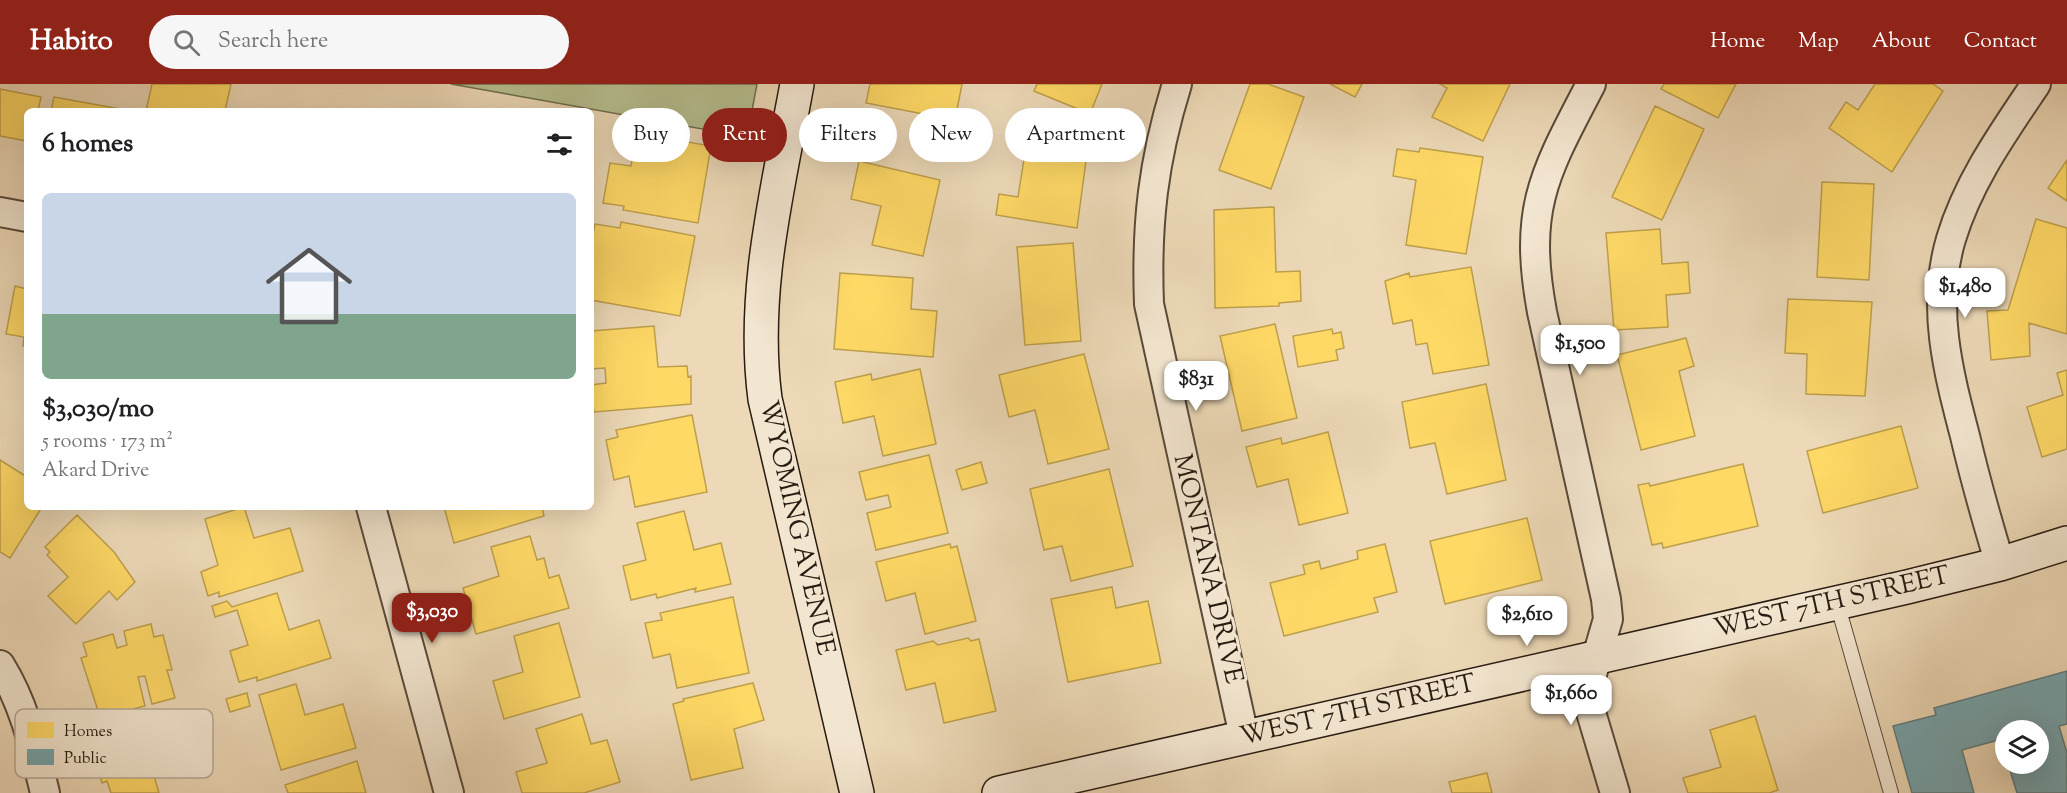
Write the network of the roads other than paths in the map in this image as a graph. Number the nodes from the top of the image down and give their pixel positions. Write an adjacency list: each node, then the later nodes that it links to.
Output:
1 (797, 84): 18 (main road, WYOMING AVENUE)
2 (1177, 84): 14 (street, MONTANA DRIVE)
3 (1591, 84): 11 (street)
4 (2036, 84): 9 (street)
5 (0, 212): 6 (street)
6 (24, 216)
7 (372, 510): 17 (street)
8 (2067, 543): 9 (main road, WEST 7TH STREET)
9 (2000, 564): 10 (main road, WEST 7TH STREET)
10 (1837, 603): 11 (main road, WEST 7TH STREET); 21 (lane)
11 (1597, 657): 14 (main road, WEST 7TH STREET); 20 (street)
12 (0, 665): 13 (street)
13 (23, 709)
14 (1244, 736): 19 (main road, WEST 7TH STREET)
15 (41, 778): 16 (street)
16 (45, 793)
17 (449, 793)
18 (857, 793)
19 (999, 793)
20 (1615, 793)
21 (1891, 793)

